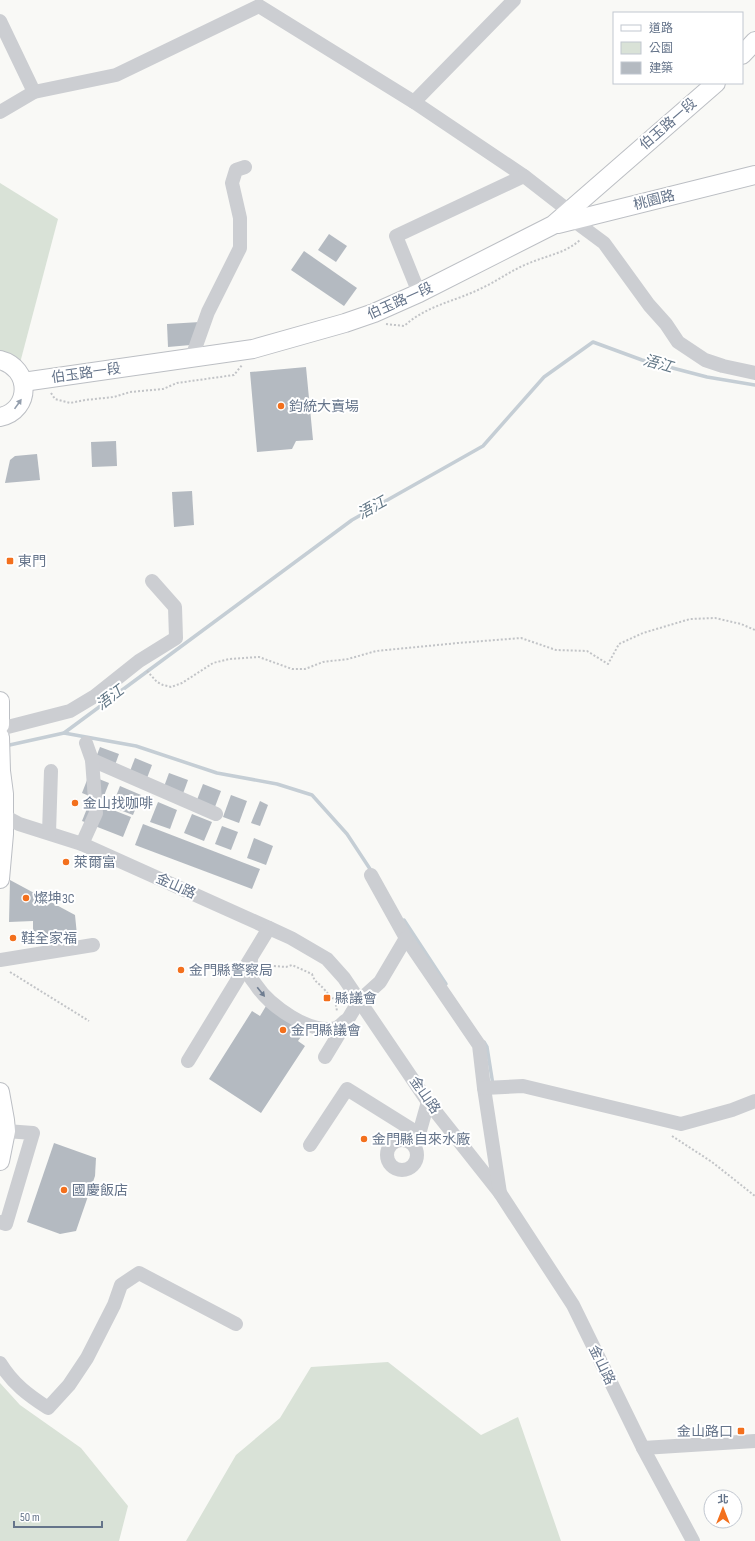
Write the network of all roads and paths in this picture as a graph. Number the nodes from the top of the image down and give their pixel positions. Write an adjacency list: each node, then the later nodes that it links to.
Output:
1 (514, 0): 8 (street)
2 (262, 3): 7 (street); 8 (street)
3 (0, 21): 7 (street)
4 (755, 42): 5 (main road)
5 (743, 54)
6 (715, 84): 13 (main road, 伯玉路一段)
7 (34, 92): 9 (street)
8 (414, 102): 12 (street)
9 (0, 112)
10 (245, 167): 18 (street)
11 (755, 175): 13 (main road, 桃園路)
12 (524, 176): 13 (street); 15 (street)
13 (571, 215): 14 (main road, 桃園路); 16 (path); 20 (street)
14 (553, 225): 15 (main road, 伯玉路一段)
15 (419, 293): 16 (main road, 伯玉路一段)
16 (374, 313): 17 (main road, 伯玉路一段)
17 (243, 351): 18 (main road, 伯玉路一段); 21 (path)
18 (192, 357): 21 (main road, 伯玉路一段)
19 (0, 360): 22 (main road)
20 (755, 373)
21 (44, 379): 22 (main road, 伯玉路一段)
22 (23, 382): 23 (main road, one-way to 22)
23 (0, 417)
24 (152, 581): 30 (street)
25 (755, 630): 26 (path)
26 (152, 677)
27 (0, 701): 28 (main road)
28 (0, 713): 29 (main road)
29 (0, 725)
30 (0, 729)
31 (0, 737): 34 (main road)
32 (86, 743): 33 (street)
33 (92, 760): 36 (street); 39 (street)
34 (1, 771): 37 (main road)
35 (50, 771): 38 (street)
36 (216, 814)
37 (4, 816): 38 (street, 金山路); 41 (main road)
38 (49, 833): 39 (street, 金山路)
39 (82, 844): 42 (street, 金山路)
40 (371, 874): 43 (street)
41 (0, 879)
42 (269, 928): 45 (street); 47 (street, 金山路)
43 (406, 938): 47 (street); 52 (street)
44 (93, 945): 46 (street)
45 (251, 960): 48 (path); 48 (street, one-way to 48); 51 (street)
46 (3, 965): 49 (path)
47 (359, 1001): 48 (street); 55 (street, 金山路)
48 (347, 1020): 50 (street)
49 (89, 1021)
50 (324, 1057)
51 (188, 1061)
52 (484, 1088): 54 (street); 60 (street)
53 (0, 1097): 56 (main road)
54 (755, 1101)
55 (428, 1102): 58 (street); 60 (street, 金山路)
56 (6, 1131): 59 (main road); 62 (street)
57 (667, 1132): 61 (path)
58 (310, 1145)
59 (0, 1161)
60 (500, 1193): 66 (street, 金山路)
61 (755, 1196)
62 (0, 1222)
63 (236, 1324): 64 (street)
64 (0, 1363)
65 (755, 1441): 66 (street)
66 (643, 1448): 67 (street, 金山路)
67 (693, 1541)

